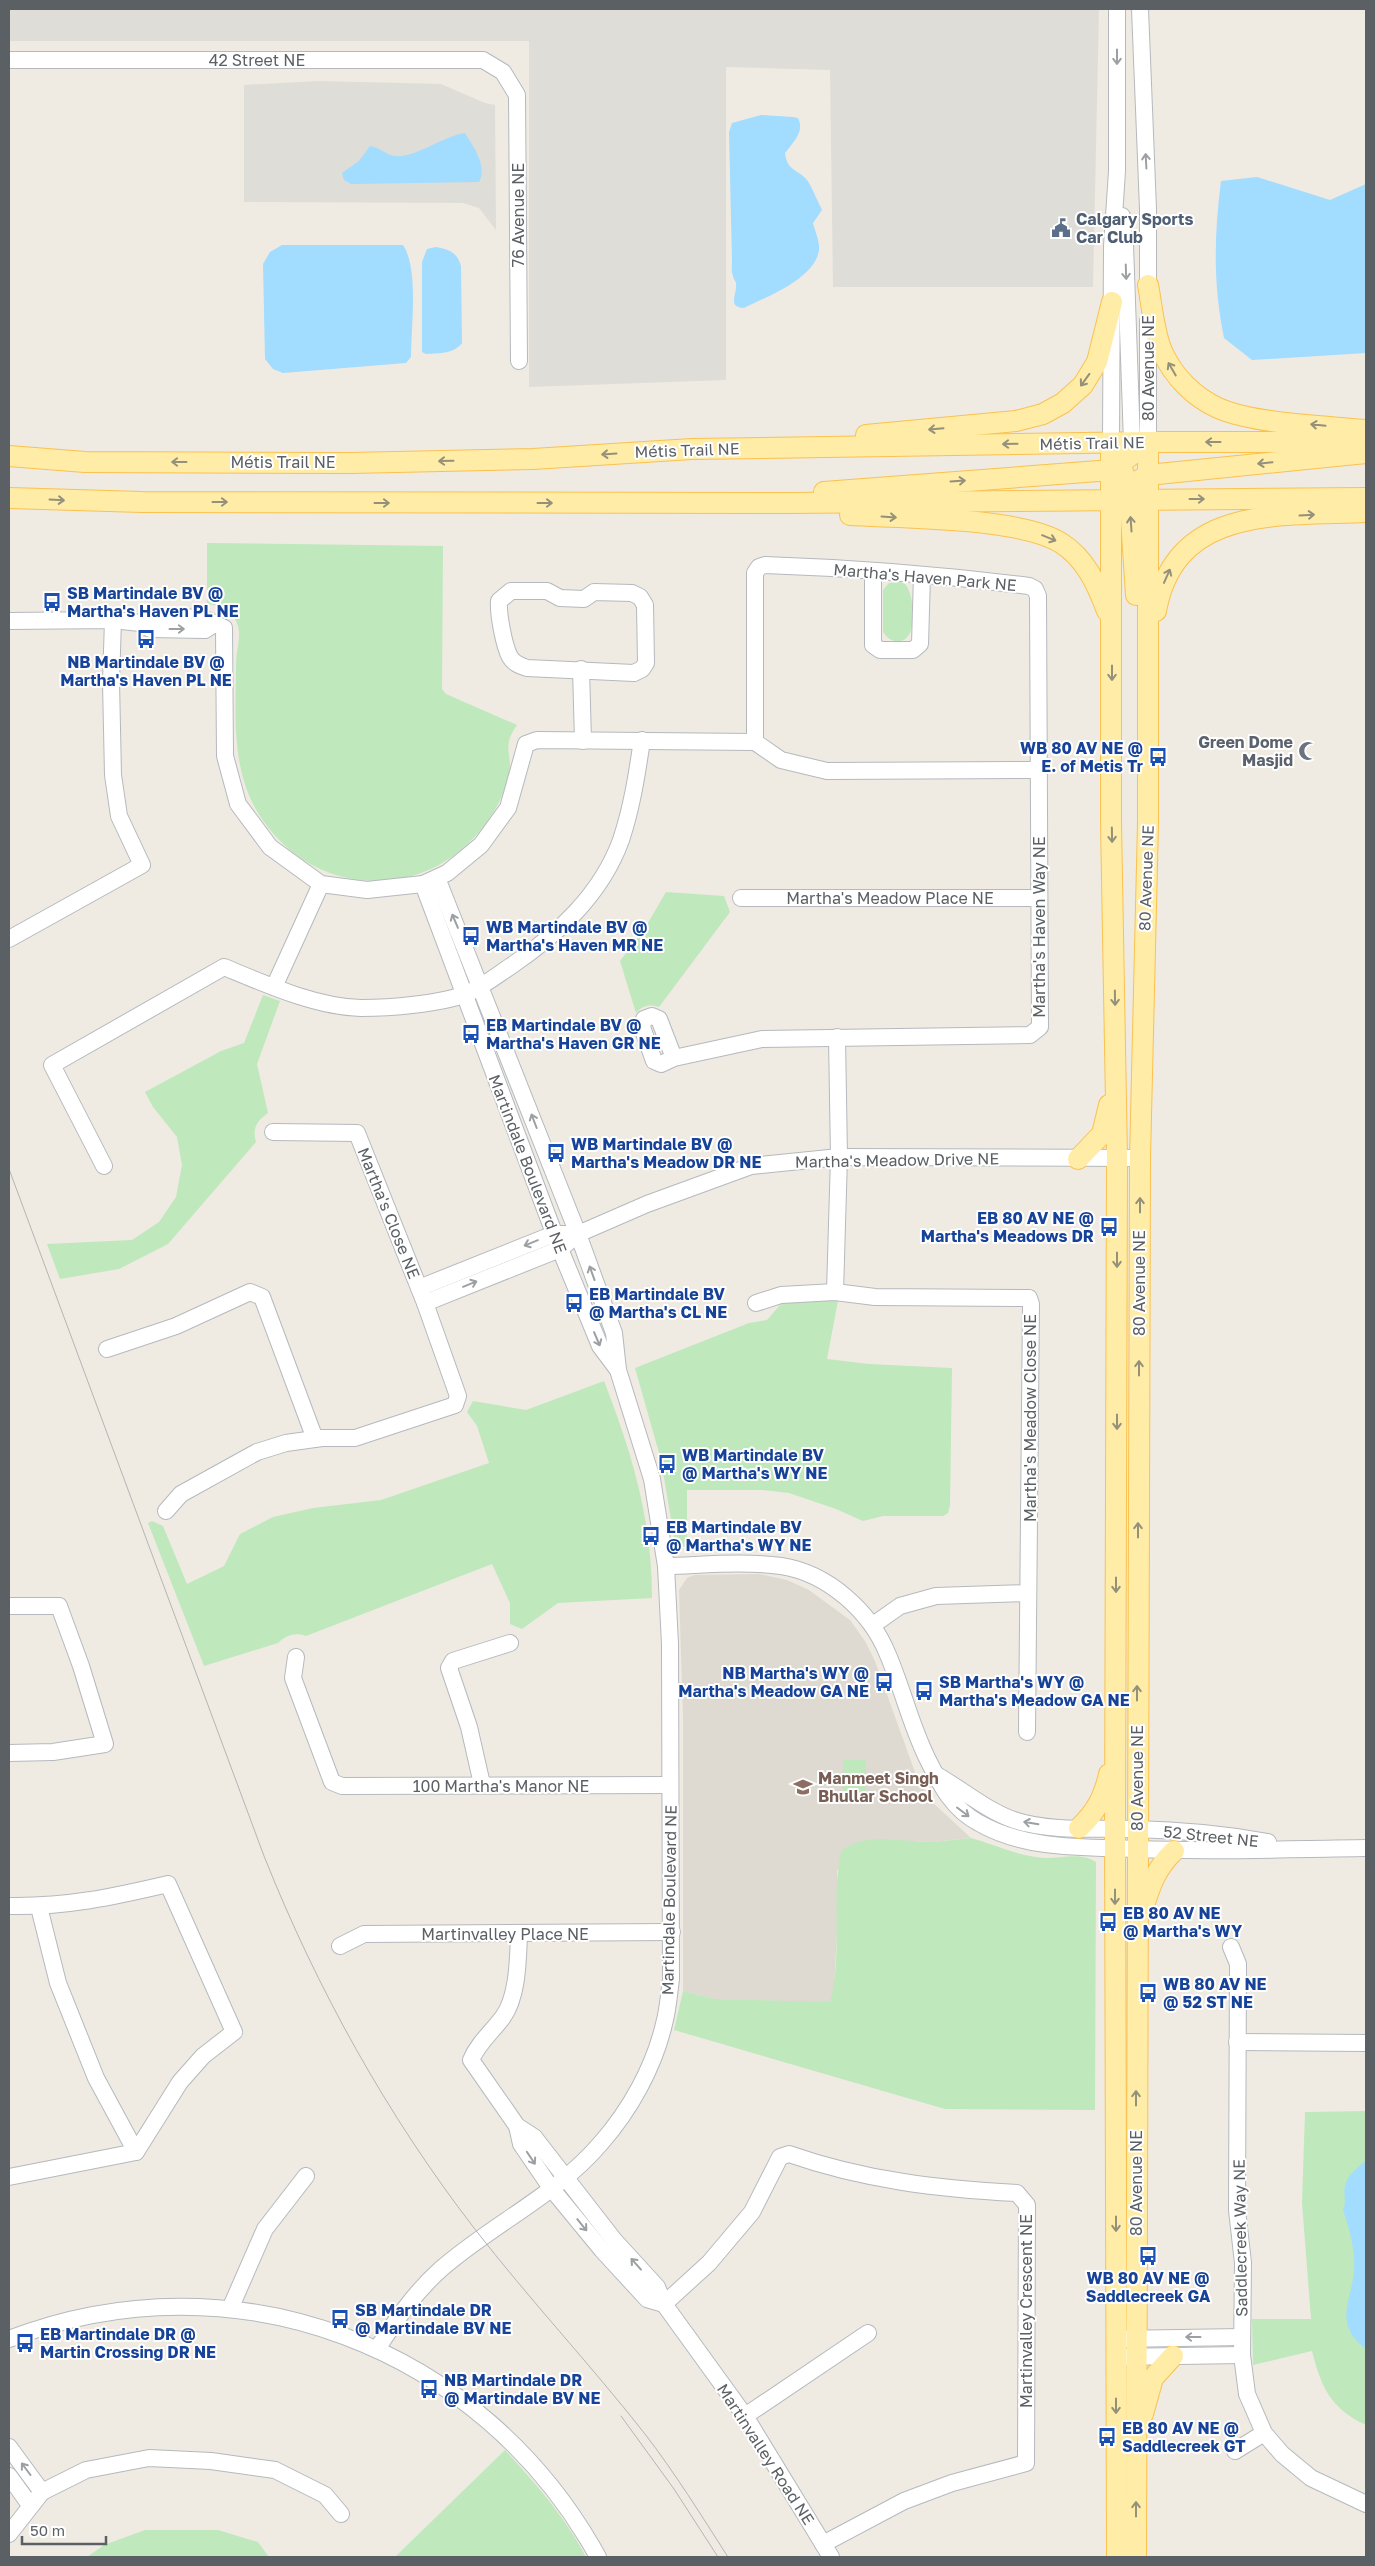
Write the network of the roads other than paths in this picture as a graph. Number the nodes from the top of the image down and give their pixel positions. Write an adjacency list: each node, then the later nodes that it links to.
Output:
1 (1117, 9): 5 (street, 80 Avenue NE, one-way to 5)
2 (1140, 9): 6 (street, 80 Avenue NE, one-way to 2)
3 (9, 60): 4 (street, 42 Street NE)
4 (503, 72): 8 (street, 76 Avenue NE)
5 (1117, 171): 7 (street, 80 Avenue NE); 13 (street, one-way to 13)
6 (1148, 285): 9 (main road, one-way to 6); 13 (street, 80 Avenue NE)
7 (1112, 302): 11 (street, 80 Avenue NE); 12 (main road, one-way to 12)
8 (518, 361)
9 (1366, 430)
10 (1366, 442): 13 (main road, Métis Trail NE, one-way to 13)
11 (1111, 443): 12 (main road, Métis Trail NE, one-way to 12); 13 (main road, 80 Avenue NE); 13 (main road, Métis Trail NE)
12 (692, 449): 15 (main road, Métis Trail NE, one-way to 15)
13 (1129, 454): 16 (main road); 16 (main road, 80 Avenue NE); 19 (main road, one-way to 13)
14 (1366, 454): 16 (main road, one-way to 16)
15 (9, 456)
16 (1135, 490): 18 (main road, one-way to 18); 19 (main road); 25 (main road, 80 Avenue NE); 26 (main road, 80 Avenue NE); 31 (main road, one-way to 16)
17 (9, 498): 19 (main road, one-way to 19)
18 (1366, 498)
19 (789, 503): 25 (main road, one-way to 25)
20 (1366, 512): 26 (main road, one-way to 20)
21 (873, 571): 22 (street, Martha's Haven Park NE); 22 (street); 30 (street, Martha's Haven Park NE)
22 (922, 575): 32 (street, Martha's Haven Park NE)
23 (113, 620): 24 (street); 34 (street); 37 (street)
24 (9, 621)
25 (1112, 624): 43 (main road, 80 Avenue NE, one-way to 43)
26 (1148, 658): 31 (main road, 80 Avenue NE)
27 (581, 669): 27 (street); 29 (street)
28 (642, 740): 29 (street); 30 (street); 39 (street)
29 (582, 741): 33 (street)
30 (755, 742): 32 (street)
31 (1148, 764): 47 (main road, 80 Avenue NE)
32 (1039, 770): 36 (street, Martha's Haven Way NE)
33 (430, 881): 34 (street); 39 (street, Martindale Boulevard NE, one-way to 33); 40 (street, Martindale Boulevard NE)
34 (321, 884): 38 (street)
35 (741, 898): 36 (street, Martha's Meadow Place NE)
36 (1039, 898): 41 (street, Martha's Haven Way NE)
37 (9, 939)
38 (274, 987): 40 (street); 49 (street)
39 (480, 988): 40 (street); 50 (street, Martindale Boulevard NE, one-way to 39)
40 (464, 995): 51 (street, Martindale Boulevard NE)
41 (838, 1037): 42 (street); 45 (street)
42 (674, 1058)
43 (1116, 1064): 46 (main road, 80 Avenue NE); 48 (main road)
44 (272, 1132): 53 (street, Martha's Close NE)
45 (839, 1157): 48 (street, Martha's Meadow Drive NE); 50 (street, Martha's Meadow Drive NE); 52 (street)
46 (1117, 1158): 47 (street, Martha's Meadow Drive NE); 48 (street, Martha's Meadow Drive NE); 66 (main road, 80 Avenue NE, one-way to 66)
47 (1140, 1158): 73 (main road, 80 Avenue NE, one-way to 47)
48 (1078, 1159)
49 (104, 1166)
50 (578, 1234): 51 (street, Martha's Close NE); 56 (street, Martindale Boulevard NE, one-way to 50)
51 (557, 1241): 53 (street, Martha's Close NE); 56 (street, Martindale Boulevard NE, one-way to 56)
52 (835, 1292): 54 (street); 60 (street, Martha's Meadow Close NE)
53 (422, 1295): 57 (street, Martha's Close NE)
54 (756, 1303)
55 (107, 1349): 57 (street)
56 (618, 1370): 59 (street, Martindale Boulevard NE)
57 (315, 1439): 58 (street)
58 (166, 1511)
59 (666, 1566): 62 (street, 52 Street NE); 70 (street, Martindale Boulevard NE)
60 (1028, 1593): 62 (street); 65 (street, Martha's Meadow Close NE)
61 (9, 1606): 67 (street)
62 (873, 1625): 68 (street, 52 Street NE)
63 (510, 1643): 69 (street)
64 (296, 1657): 69 (street, 100 Martha's Manor NE)
65 (1027, 1732)
66 (1116, 1746): 71 (main road); 72 (main road, 80 Avenue NE)
67 (9, 1753)
68 (935, 1774): 71 (street, 52 Street NE, one-way to 68); 74 (street, 52 Street NE, one-way to 74)
69 (482, 1784): 70 (street, 100 Martha's Manor NE)
70 (670, 1785): 82 (street, Martindale Boulevard NE)
71 (1079, 1828): 72 (street, 52 Street NE)
72 (1115, 1828): 73 (street, 52 Street NE); 74 (main road, 80 Avenue NE)
73 (1137, 1829): 75 (street, 52 Street NE); 77 (main road, 80 Avenue NE)
74 (1115, 1848): 77 (street, 52 Street NE); 100 (main road, 80 Avenue NE, one-way to 100)
75 (1306, 1848): 76 (street, 52 Street NE); 78 (street, 52 Street NE)
76 (1366, 1848)
77 (1136, 1849): 78 (street, 52 Street NE); 81 (main road, 80 Avenue NE)
78 (1174, 1851): 81 (main road)
79 (9, 1906): 80 (street)
80 (39, 1907): 89 (street); 89 (street)
81 (1136, 1930): 99 (main road, 80 Avenue NE, one-way to 81)
82 (672, 1932): 83 (street, Martinvalley Place NE); 92 (street, Martindale Boulevard NE)
83 (519, 1934): 84 (street, Martinvalley Place NE); 88 (street)
84 (340, 1946)
85 (1231, 1947): 86 (street, Saddlecreek Way NE)
86 (1238, 2042): 87 (street); 97 (street, Saddlecreek Way NE)
87 (1366, 2043)
88 (517, 2126): 92 (street, Martinvalley Road NE); 93 (street, Martinvalley Road NE, one-way to 93)
89 (136, 2152): 91 (street)
90 (306, 2176): 95 (street)
91 (9, 2177)
92 (564, 2178): 93 (street, Martindale Boulevard NE); 94 (street, Martinvalley Road NE, one-way to 92)
93 (551, 2188): 94 (street, Martinvalley Road NE, one-way to 94); 101 (street, Martindale Boulevard NE)
94 (664, 2304): 104 (street, Martinvalley Road NE); 115 (street, Martinvalley Crescent NE)
95 (230, 2309): 98 (street); 101 (street)
96 (868, 2333): 104 (street)
97 (1242, 2337): 99 (street, one-way to 99); 103 (street, Saddlecreek Way NE)
98 (9, 2339)
99 (1136, 2347): 100 (street); 102 (street); 107 (main road, 80 Avenue NE)
100 (1116, 2348): 117 (main road, 80 Avenue NE, one-way to 117)
101 (377, 2349): 116 (street)
102 (1173, 2356): 103 (street); 107 (main road)
103 (1242, 2356): 105 (street, Saddlecreek Way NE)
104 (745, 2416): 115 (street, Martinvalley Road NE)
105 (1264, 2433): 108 (street); 111 (street, Saddlecreek Way NE)
106 (9, 2447): 110 (street, one-way to 106)
107 (1136, 2448): 118 (main road, 80 Avenue NE, one-way to 107)
108 (1235, 2451)
109 (9, 2476): 112 (street)
110 (42, 2492): 112 (street); 113 (street)
111 (1366, 2504)
112 (30, 2505): 114 (street)
113 (341, 2514)
114 (9, 2534)
115 (827, 2551)
116 (598, 2557)
117 (1117, 2557)
118 (1136, 2557)

